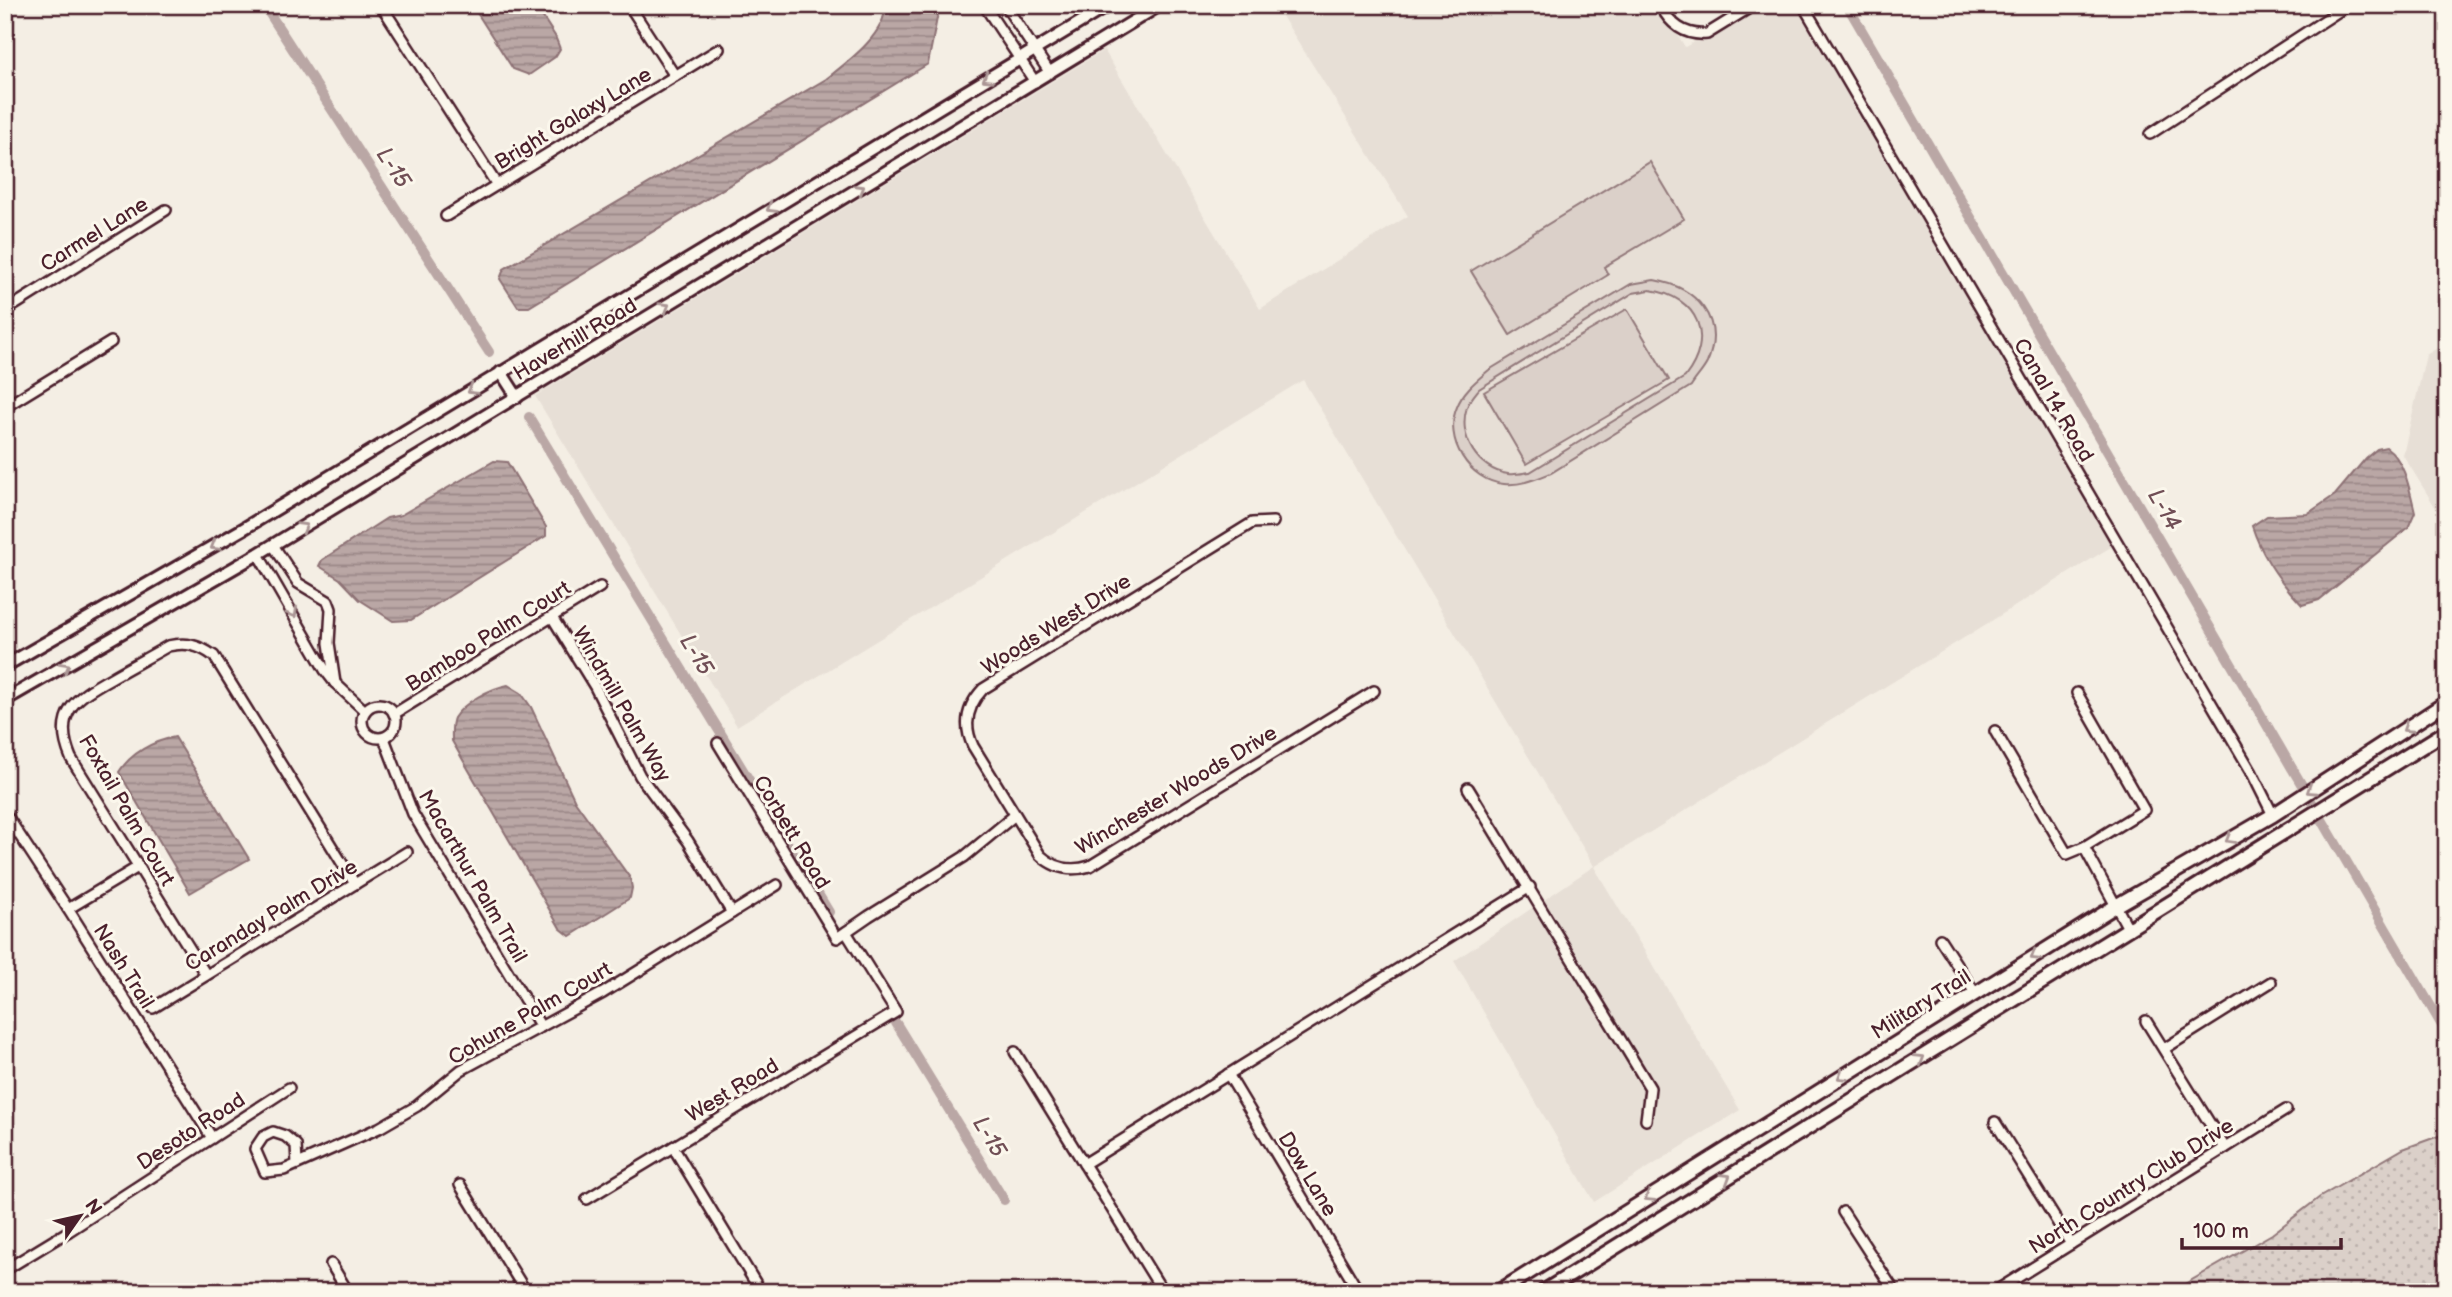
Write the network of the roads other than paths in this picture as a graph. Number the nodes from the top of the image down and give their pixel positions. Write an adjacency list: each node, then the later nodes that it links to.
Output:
1 (381, 5): 18 (street)
2 (629, 5): 15 (street)
3 (984, 5): 13 (street)
4 (1004, 5): 12 (street)
5 (1109, 5): 12 (street, Haverhill Road)
6 (1160, 5): 14 (street, Haverhill Road)
7 (1660, 5): 8 (street)
8 (1754, 5)
9 (1803, 5): 46 (street, Canal 14 Road)
10 (2348, 5): 17 (street)
11 (719, 49): 15 (street, Bright Galaxy Lane)
12 (1034, 49): 13 (street, Haverhill Road); 14 (street)
13 (1019, 58): 16 (street); 23 (street, Haverhill Road, one-way to 23)
14 (1050, 74): 16 (street, Haverhill Road)
15 (675, 76): 18 (street, Bright Galaxy Lane)
16 (1035, 82): 24 (street, Haverhill Road, one-way to 16)
17 (2150, 135)
18 (497, 185): 20 (street, Bright Galaxy Lane)
19 (166, 210): 21 (street, Carmel Lane)
20 (446, 216)
21 (5, 311)
22 (111, 342): 25 (street)
23 (501, 372): 24 (street); 31 (street, Haverhill Road, one-way to 31)
24 (517, 397): 27 (street, Haverhill Road, one-way to 24)
25 (5, 407)
26 (1273, 522): 45 (street, Woods West Drive)
27 (273, 545): 28 (street, Haverhill Road); 32 (street)
28 (258, 554): 32 (street, one-way to 32); 35 (street, Haverhill Road, one-way to 28)
29 (600, 587): 30 (street, Bamboo Palm Court)
30 (552, 617): 38 (street, Bamboo Palm Court); 55 (street, Windmill Palm Way)
31 (5, 666)
32 (335, 682): 37 (street)
33 (1374, 691): 45 (street, Winchester Woods Drive)
34 (2077, 693): 47 (street)
35 (5, 700)
36 (2447, 702): 46 (main road, Military Trail, one-way to 46)
37 (365, 711): 38 (street); 41 (street)
38 (394, 714): 41 (street)
39 (1995, 731): 47 (street)
40 (2447, 731): 56 (main road)
41 (384, 738): 65 (street, Macarthur Palm Trail)
42 (718, 743): 57 (street, Corbett Road)
43 (1468, 788): 52 (street)
44 (5, 813): 54 (street, Nash Trail)
45 (1015, 815): 57 (street)
46 (2273, 815): 53 (main road, Military Trail, one-way to 53)
47 (2084, 847): 53 (street)
48 (407, 852): 50 (street, Caranday Palm Drive)
49 (138, 867): 50 (street, Foxtail Palm Court); 54 (street); 59 (street, Foxtail Palm Court)
50 (355, 884): 59 (street, Caranday Palm Drive)
51 (777, 885): 55 (street, Cohune Palm Court)
52 (1530, 887): 68 (street); 71 (street)
53 (2115, 907): 56 (street); 61 (main road, Military Trail, one-way to 61)
54 (68, 909): 73 (street, Nash Trail)
55 (732, 914): 65 (street, Cohune Palm Court)
56 (2129, 930): 90 (main road, one-way to 56)
57 (841, 935): 63 (street, Corbett Road)
58 (1940, 939): 61 (street)
59 (206, 975): 62 (street, Caranday Palm Drive)
60 (2271, 982): 66 (street)
61 (1975, 993): 89 (main road, Military Trail, one-way to 89)
62 (153, 1008)
63 (895, 1012): 74 (street, West Road)
64 (2146, 1021): 66 (street)
65 (541, 1027): 76 (street, Cohune Palm Court)
66 (2164, 1049): 75 (street)
67 (1015, 1052): 77 (street)
68 (1228, 1074): 77 (street); 88 (street, Dow Lane)
69 (289, 1088): 73 (street, Desoto Road)
70 (2286, 1110): 75 (street, North Country Club Drive)
71 (1646, 1120)
72 (1995, 1122): 81 (street)
73 (212, 1138): 83 (street, Desoto Road)
74 (673, 1147): 79 (street, West Road); 86 (street)
75 (2225, 1148): 81 (street, North Country Club Drive)
76 (297, 1164): 76 (street, Cohune Palm Court)
77 (1084, 1164): 87 (street)
78 (460, 1185): 85 (street)
79 (587, 1199)
80 (1843, 1212): 91 (street)
81 (2071, 1244): 92 (street, North Country Club Drive)
82 (331, 1264): 84 (street)
83 (5, 1270)
84 (348, 1292)
85 (526, 1292)
86 (761, 1292)
87 (1163, 1292)
88 (1359, 1292)
89 (1498, 1292)
90 (1544, 1292)
91 (1895, 1292)
92 (1994, 1292)

